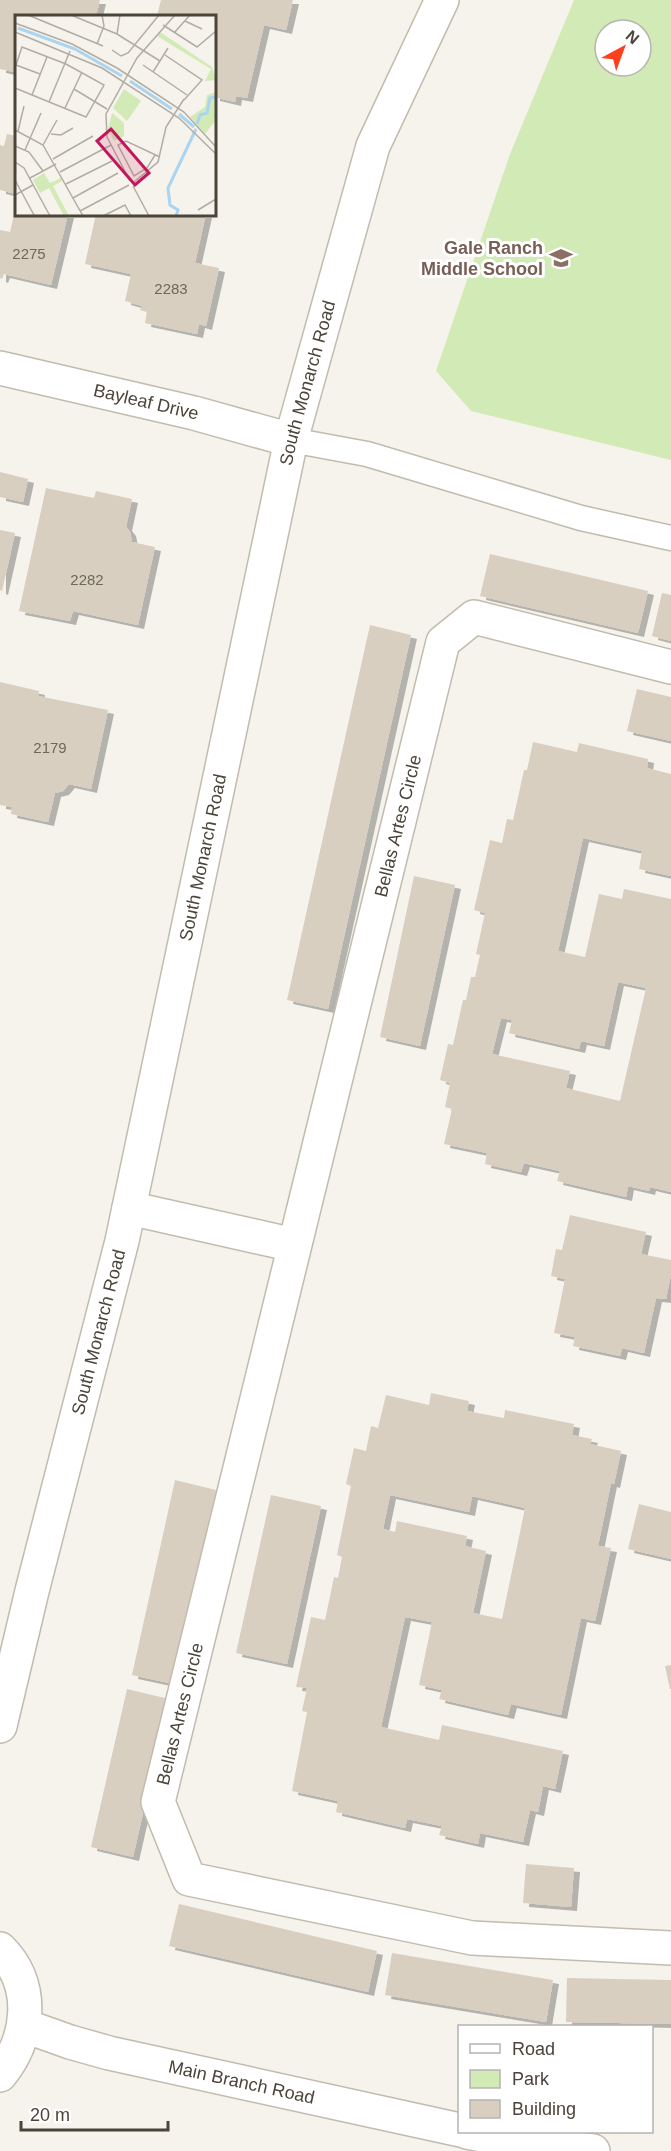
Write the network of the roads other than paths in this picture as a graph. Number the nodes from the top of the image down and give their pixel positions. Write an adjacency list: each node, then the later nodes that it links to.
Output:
1 (442, 0): 3 (street, South Monarch Road)
2 (0, 368): 3 (street, Bayleaf Drive)
3 (291, 440): 4 (lane); 6 (street, South Monarch Road)
4 (671, 538)
5 (671, 667): 7 (street, Bellas Artes Circle)
6 (129, 1208): 7 (street); 8 (street, South Monarch Road)
7 (294, 1245): 9 (street, Bellas Artes Circle)
8 (0, 1725)
9 (671, 1948)
10 (0, 1949): 11 (street)
11 (25, 2026): 12 (street); 13 (street, Main Branch Road)
12 (0, 2075)
13 (458, 2130)
14 (472, 2133): 15 (street)
15 (593, 2151)

